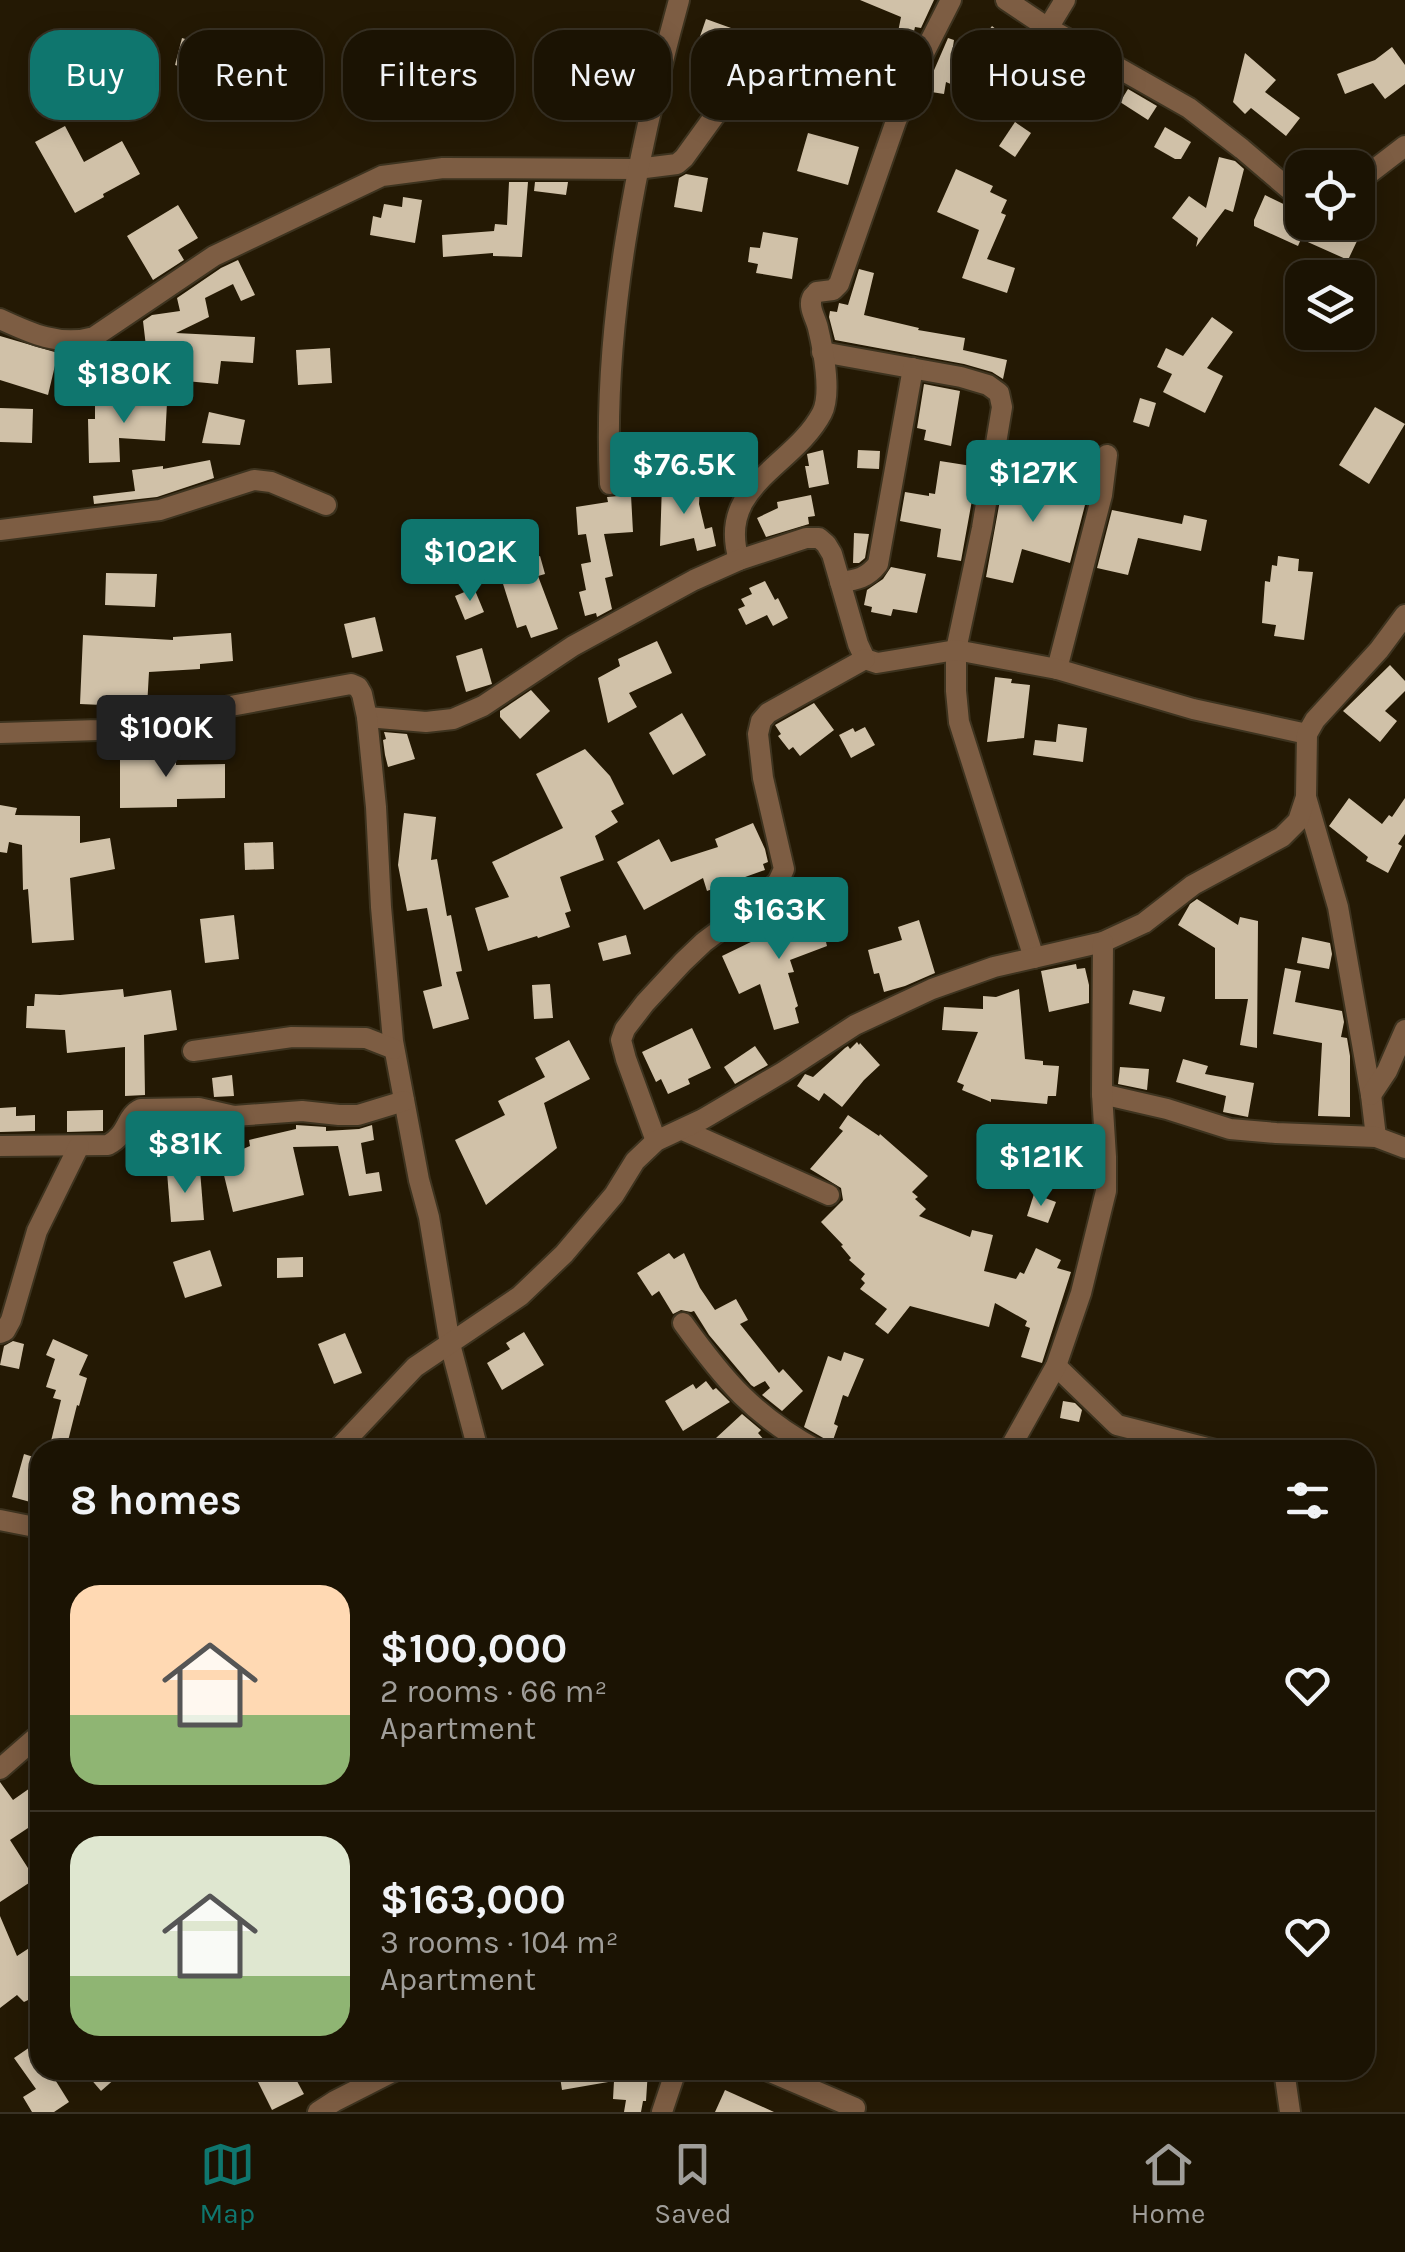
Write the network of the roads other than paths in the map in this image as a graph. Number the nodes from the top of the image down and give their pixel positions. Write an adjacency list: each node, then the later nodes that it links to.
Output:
1 (680, 0): 11 (street)
2 (951, 0): 6 (street)
3 (1006, 0): 5 (street)
4 (1065, 0): 5 (street)
5 (1048, 28): 12 (street)
6 (932, 37)
7 (712, 120): 11 (street)
8 (897, 120): 14 (street)
9 (1405, 146): 10 (street)
10 (1375, 169)
11 (637, 170): 13 (street); 17 (street)
12 (1285, 186)
13 (0, 319)
14 (822, 352): 15 (street); 20 (street)
15 (913, 368): 21 (street); 23 (street)
16 (1107, 455): 25 (street)
17 (610, 484)
18 (326, 505): 19 (street)
19 (0, 530)
20 (739, 560): 21 (street); 26 (street)
21 (840, 582): 24 (street)
22 (1405, 614): 28 (street)
23 (956, 650): 24 (street); 25 (street); 31 (street)
24 (865, 659): 42 (street)
25 (1057, 668): 28 (street)
26 (367, 717): 27 (street); 32 (street)
27 (0, 733)
28 (1308, 734): 29 (street)
29 (1306, 797): 30 (street); 38 (street)
30 (1103, 942): 31 (street); 37 (street)
31 (1034, 958): 40 (street)
32 (390, 1011): 34 (street); 35 (street)
33 (1405, 1030): 38 (street)
34 (366, 1038): 35 (street); 36 (street)
35 (394, 1049): 39 (street)
36 (193, 1051)
37 (1102, 1094): 41 (street); 50 (street)
38 (1372, 1094): 41 (street)
39 (404, 1101): 44 (street); 49 (street)
40 (683, 1130): 42 (street); 46 (street)
41 (1376, 1137): 45 (street)
42 (656, 1141): 49 (street)
43 (0, 1146): 44 (street)
44 (80, 1146): 48 (street)
45 (1405, 1148)
46 (829, 1195)
47 (684, 1323): 53 (street)
48 (0, 1333)
49 (450, 1344): 51 (street); 52 (street)
50 (1056, 1366): 54 (street); 55 (street)
51 (347, 1440)
52 (475, 1440)
53 (794, 1440)
54 (1015, 1440)
55 (1176, 1440)
56 (0, 1520): 57 (street)
57 (30, 1526)
58 (30, 1743): 59 (street)
59 (0, 1769)
60 (375, 2080): 65 (street)
61 (673, 2080): 66 (street)
62 (790, 2080): 64 (street)
63 (1285, 2080): 67 (street)
64 (856, 2108)
65 (318, 2112)
66 (662, 2112)
67 (1290, 2112)

